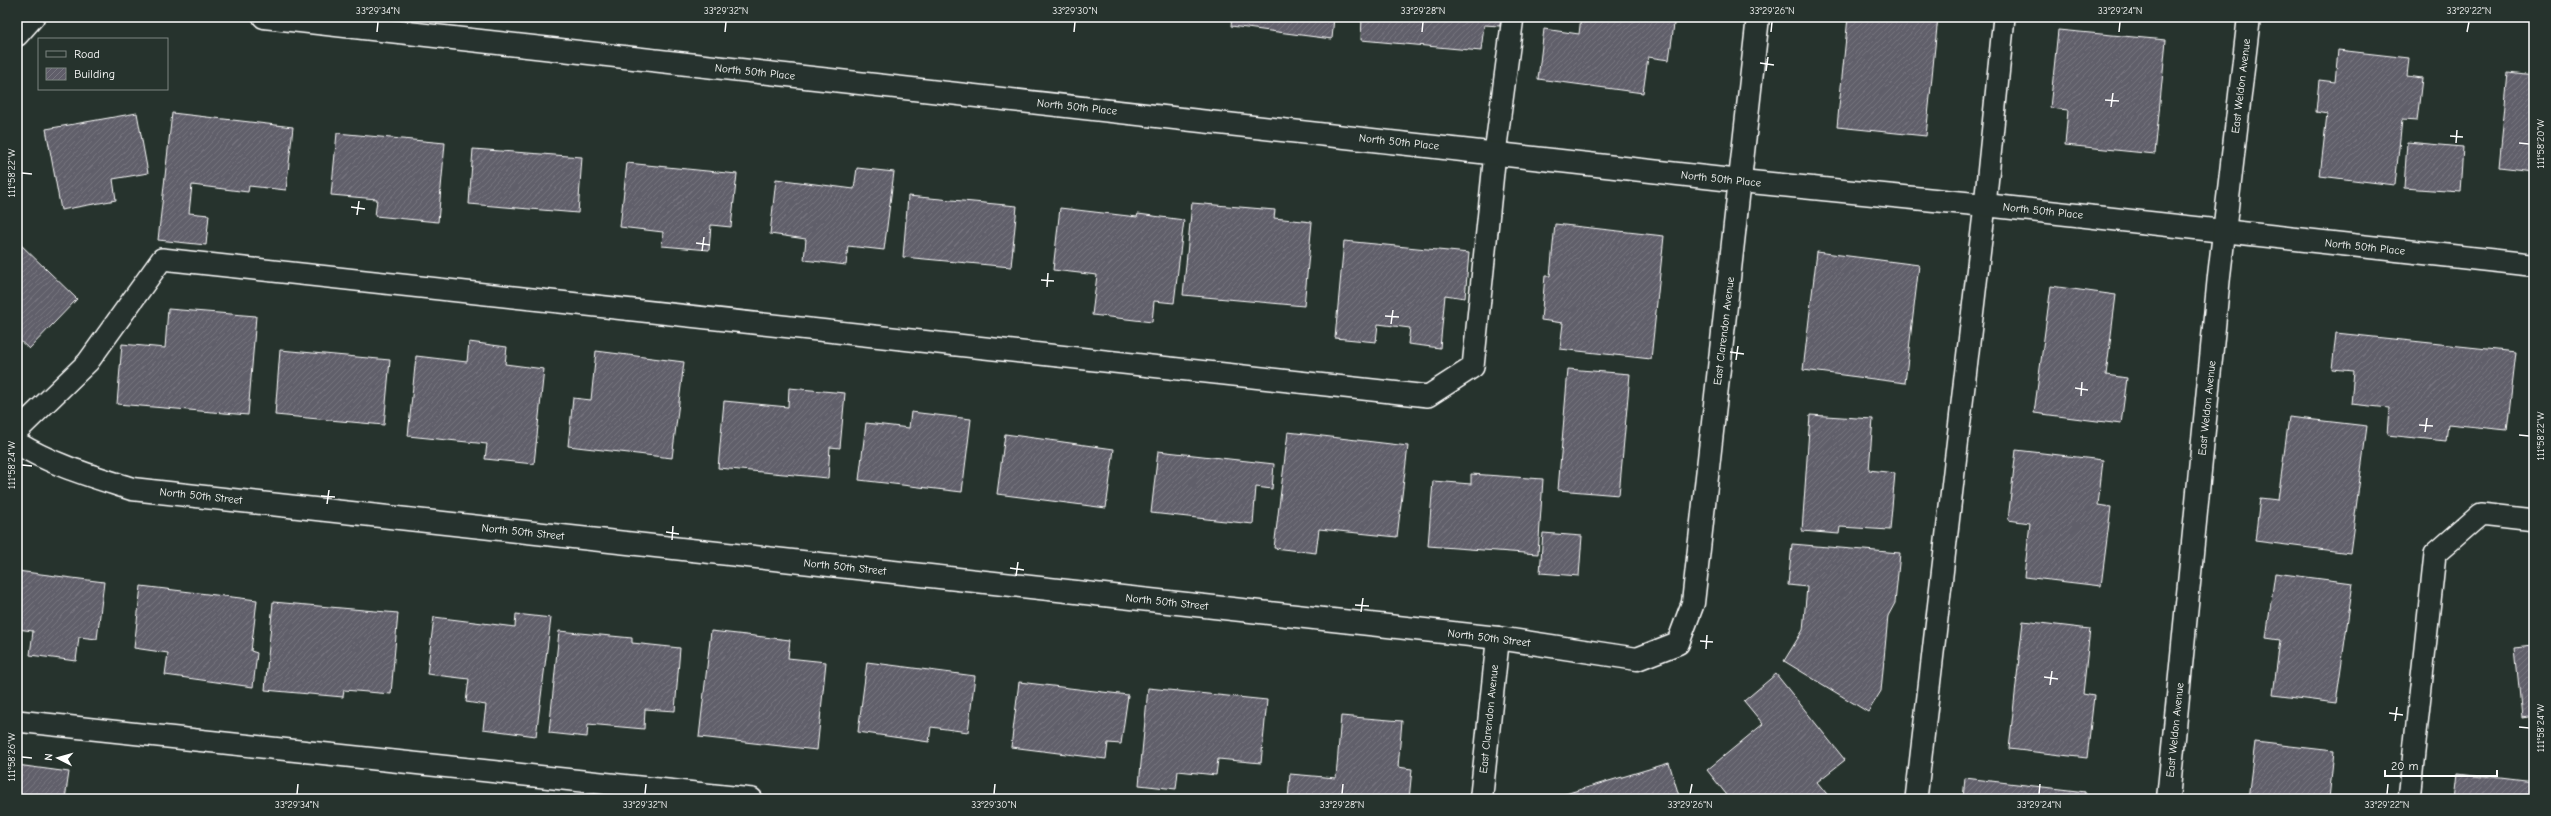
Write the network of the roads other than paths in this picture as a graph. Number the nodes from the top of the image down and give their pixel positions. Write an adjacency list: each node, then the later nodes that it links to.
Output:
1 (33, 17): 7 (street)
2 (264, 17): 8 (street, North 50th Place)
3 (1513, 17): 8 (lane)
4 (1758, 17): 9 (street, East Clarendon Avenue)
5 (2004, 17): 10 (lane)
6 (2249, 17): 11 (street, East Weldon Avenue)
7 (17, 35)
8 (1495, 153): 9 (street, North 50th Place); 13 (lane)
9 (1741, 181): 10 (street, North 50th Place); 17 (street, East Clarendon Avenue)
10 (1985, 205): 11 (street, North 50th Place); 21 (lane)
11 (2224, 231): 12 (street, North 50th Place); 22 (street, East Weldon Avenue)
12 (2534, 266)
13 (17, 430)
14 (17, 443): 16 (street, North 50th Street)
15 (2534, 520): 23 (lane)
16 (1498, 638): 17 (street, North 50th Street); 20 (street, East Clarendon Avenue)
17 (1678, 643)
18 (17, 721): 19 (lane)
19 (752, 799)
20 (1481, 799)
21 (1916, 799)
22 (2168, 799)
23 (2409, 799)

